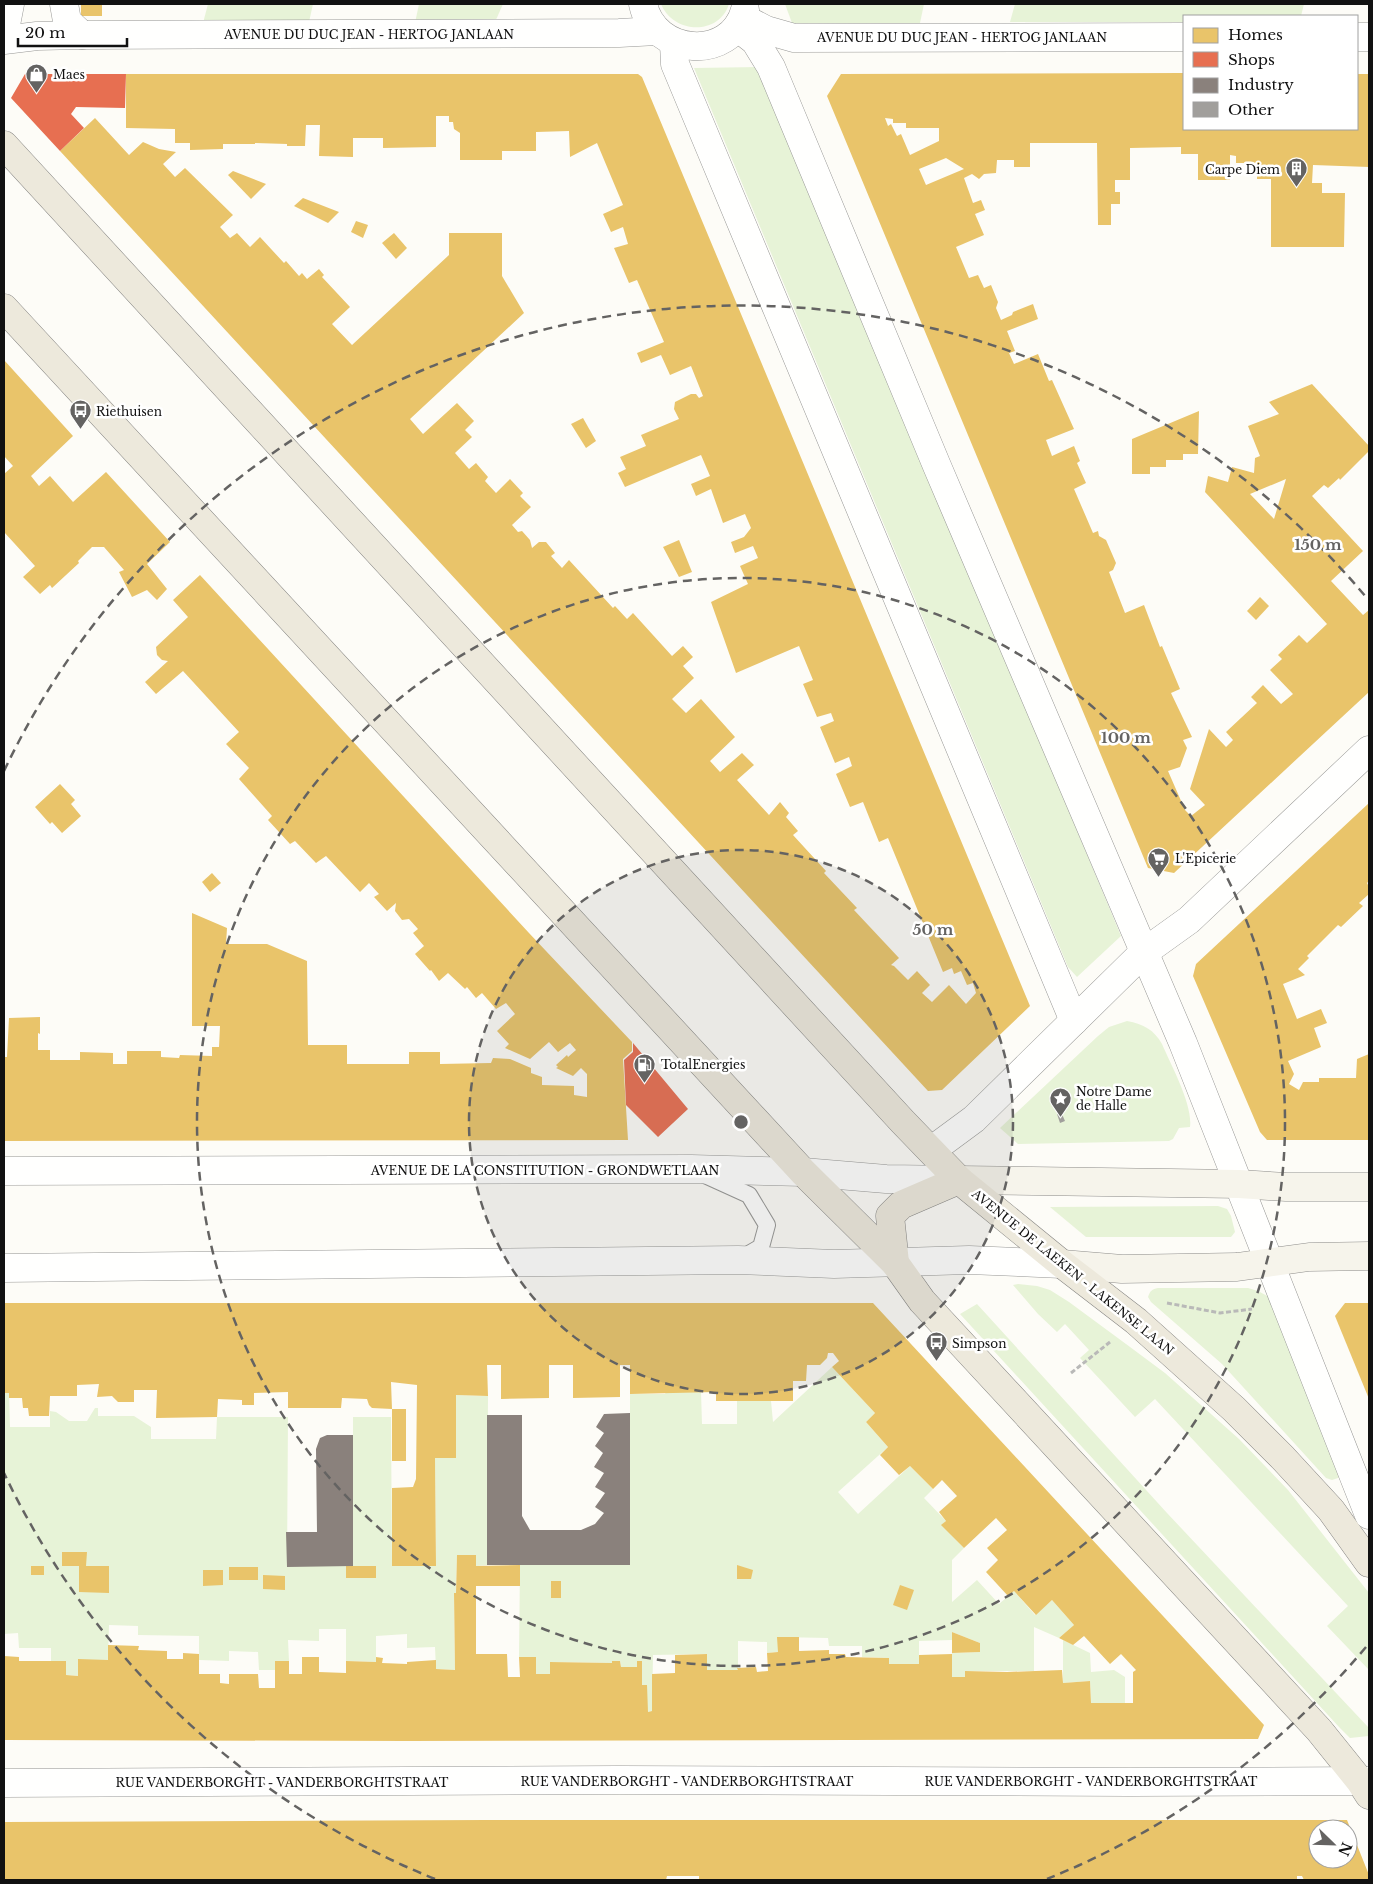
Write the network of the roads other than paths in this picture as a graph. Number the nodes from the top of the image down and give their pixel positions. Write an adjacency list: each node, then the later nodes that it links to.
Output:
1 (10, 4): 5 (street)
2 (64, 4): 6 (street)
3 (643, 4): 7 (street)
4 (742, 16): 7 (street, AVENUE DU DUC JEAN - HERTOG JANLAAN); 8 (street, AVENUE DU DUC JEAN - HERTOG JANLAAN); 13 (street)
5 (4, 35)
6 (82, 35): 7 (street, AVENUE DU DUC JEAN - HERTOG JANLAAN); 9 (street, AVENUE DU DUC JEAN - HERTOG JANLAAN)
7 (665, 37): 14 (street)
8 (1183, 37)
9 (4, 40)
10 (4, 145): 15 (main road, AVENUE DE LAEKEN - LAKENSE LAAN)
11 (4, 308): 18 (main road)
12 (1369, 750): 13 (street)
13 (1143, 953): 14 (street); 20 (street)
14 (1074, 1021): 15 (street)
15 (932, 1150): 19 (main road, AVENUE DE LAEKEN - LAKENSE LAAN)
16 (691, 1169): 17 (street, AVENUE DE LA CONSTITUTION - GRONDWETLAAN); 18 (street, AVENUE DE LA CONSTITUTION - GRONDWETLAAN); 23 (lane)
17 (4, 1171)
18 (803, 1172): 19 (street, AVENUE DE LA CONSTITUTION - GRONDWETLAAN); 25 (main road)
19 (959, 1180): 20 (main road); 25 (main road); 26 (main road, AVENUE DE LAEKEN - LAKENSE LAAN)
20 (1239, 1184): 21 (main road); 24 (street)
21 (1369, 1188)
22 (1369, 1256): 24 (main road)
23 (738, 1260): 25 (street); 27 (street)
24 (1270, 1262): 26 (main road); 28 (street)
25 (895, 1263): 26 (street); 31 (main road)
26 (1062, 1264): 29 (main road, AVENUE DE LAEKEN - LAKENSE LAAN)
27 (4, 1268)
28 (1369, 1515)
29 (1369, 1563)
30 (4, 1783): 31 (street, RUE VANDERBORGHT - VANDERBORGHTSTRAAT)
31 (1366, 1786)

